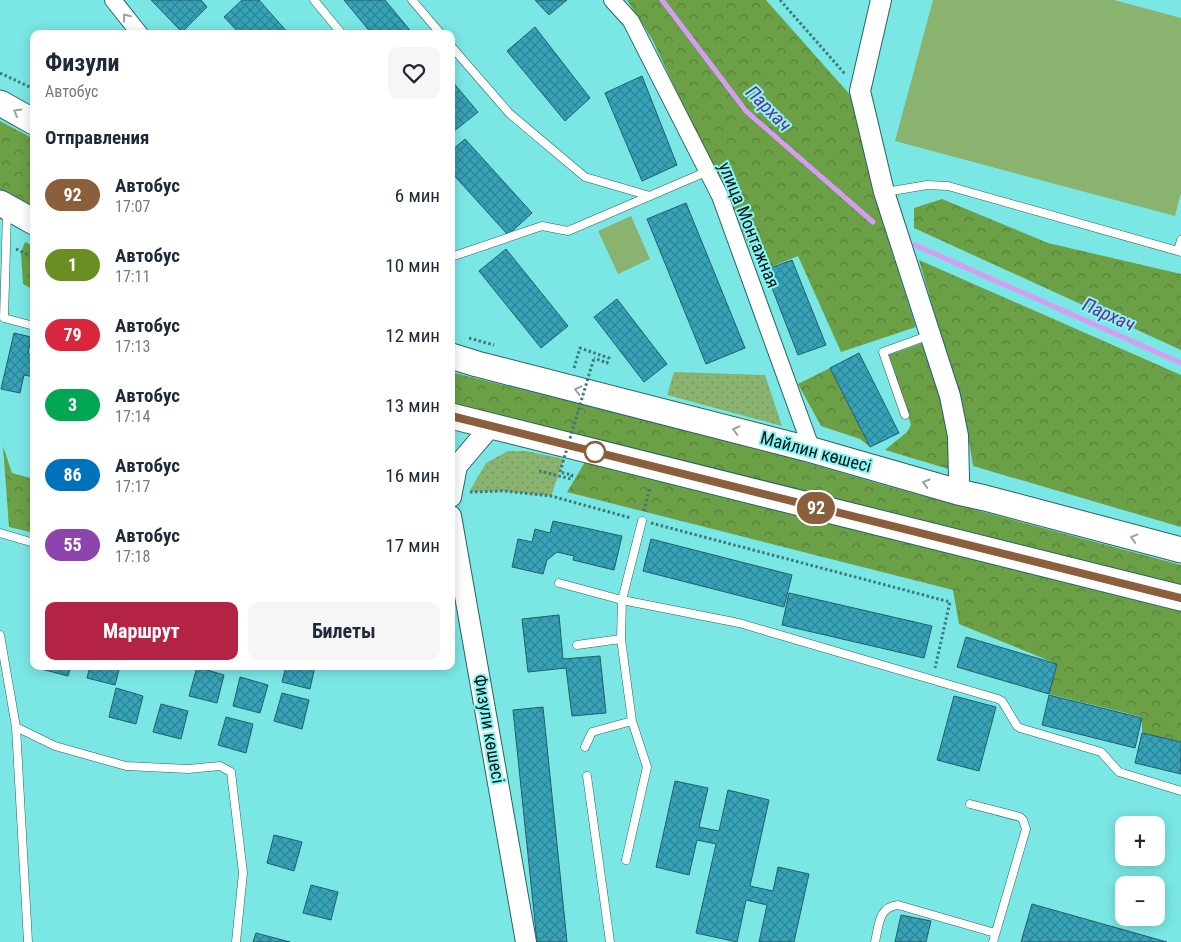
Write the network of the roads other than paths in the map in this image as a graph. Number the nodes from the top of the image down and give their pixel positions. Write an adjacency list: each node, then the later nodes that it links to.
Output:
1 (113, 0): 6 (street, one-way to 1)
2 (314, 0): 7 (lane)
3 (412, 0): 8 (lane)
4 (612, 0): 12 (street, улица Монтажная)
5 (882, 0): 13 (street)
6 (137, 30)
7 (339, 30)
8 (438, 30)
9 (455, 51): 14 (lane)
10 (0, 103): 11 (main road, one-way to 10)
11 (30, 120)
12 (708, 171): 14 (lane); 26 (street, улица Монтажная)
13 (884, 192): 18 (lane); 21 (street)
14 (650, 196): 19 (lane)
15 (4, 206): 16 (main road); 20 (lane)
16 (30, 220)
17 (1181, 240): 18 (lane)
18 (1180, 251)
19 (455, 256)
20 (30, 325)
21 (930, 335): 23 (lane); 27 (street)
22 (455, 357): 26 (main road, Майлин көшесі, one-way to 22)
23 (905, 414)
24 (455, 417): 25 (main road)
25 (491, 426): 28 (street); 35 (main road)
26 (812, 450): 27 (main road, Майлин көшесі, one-way to 26)
27 (958, 492): 33 (main road, Майлин көшесі, one-way to 27)
28 (457, 497)
29 (642, 521): 36 (lane)
30 (0, 533): 32 (lane)
31 (455, 539): 50 (street, Физули көшесі)
32 (30, 542)
33 (1181, 550)
34 (559, 583): 36 (lane)
35 (1181, 598)
36 (622, 600): 38 (lane); 44 (lane)
37 (0, 635): 41 (lane)
38 (621, 639): 39 (lane); 40 (lane)
39 (577, 646)
40 (632, 721): 42 (lane); 46 (lane)
41 (16, 727): 48 (lane); 49 (lane)
42 (584, 747)
43 (587, 776): 51 (lane)
44 (1181, 792)
45 (970, 804): 47 (lane)
46 (626, 860)
47 (995, 933): 52 (lane); 53 (lane)
48 (28, 942)
49 (236, 942)
50 (526, 942)
51 (610, 942)
52 (875, 942)
53 (993, 942)

